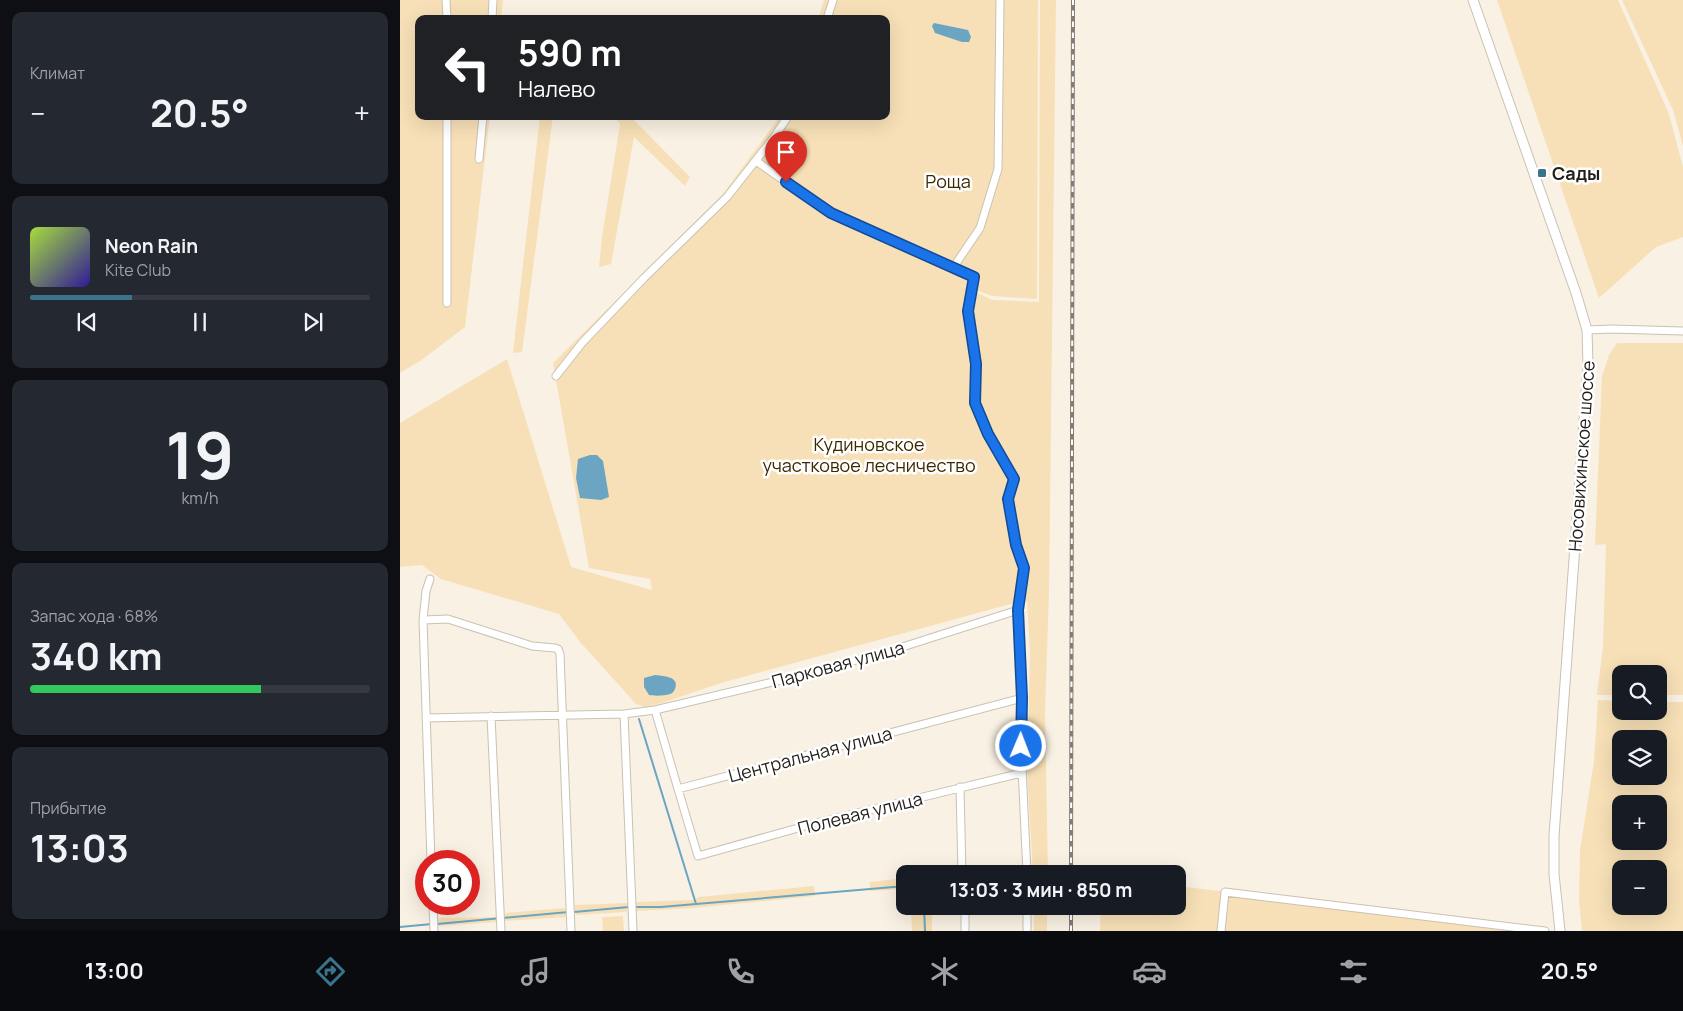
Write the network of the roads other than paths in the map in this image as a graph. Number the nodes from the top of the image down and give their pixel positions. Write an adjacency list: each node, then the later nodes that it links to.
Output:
1 (446, 0): 6 (street)
2 (493, 0): 7 (street)
3 (833, 0): 8 (street)
4 (1000, 0): 14 (street)
5 (1473, 0): 16 (main road, Носовихинское шоссе)
6 (446, 15)
7 (492, 15)
8 (828, 15)
9 (448, 120): 15 (street)
10 (483, 120): 12 (street)
11 (785, 120): 13 (street)
12 (479, 159)
13 (756, 161): 14 (street); 18 (street)
14 (953, 268): 20 (street)
15 (447, 302)
16 (1587, 330): 17 (street); 45 (main road, Носовихинское шоссе)
17 (1683, 331)
18 (556, 376)
19 (430, 579): 21 (street)
20 (1018, 610): 22 (street); 23 (street, Парковая улица)
21 (423, 620): 24 (street); 27 (street)
22 (1022, 698): 28 (street); 30 (street, Центральная улица)
23 (654, 710): 25 (street, Парковая улица); 30 (street)
24 (562, 714): 25 (street, Парковая улица); 26 (street, Парковая улица); 39 (street)
25 (624, 714): 40 (street)
26 (491, 716): 27 (street, Парковая улица); 38 (street)
27 (426, 718): 31 (street)
28 (1022, 773): 29 (street, Полевая улица); 33 (street)
29 (960, 787): 30 (street, Полевая улица); 32 (street)
30 (678, 789)
31 (431, 850)
32 (962, 865)
33 (1027, 865)
34 (433, 915): 37 (street)
35 (965, 915): 41 (street)
36 (1028, 915): 42 (street)
37 (434, 931)
38 (501, 931)
39 (571, 931)
40 (633, 931)
41 (965, 931)
42 (1027, 931)
43 (1220, 931): 44 (street)
44 (1545, 931)
45 (1560, 931)

